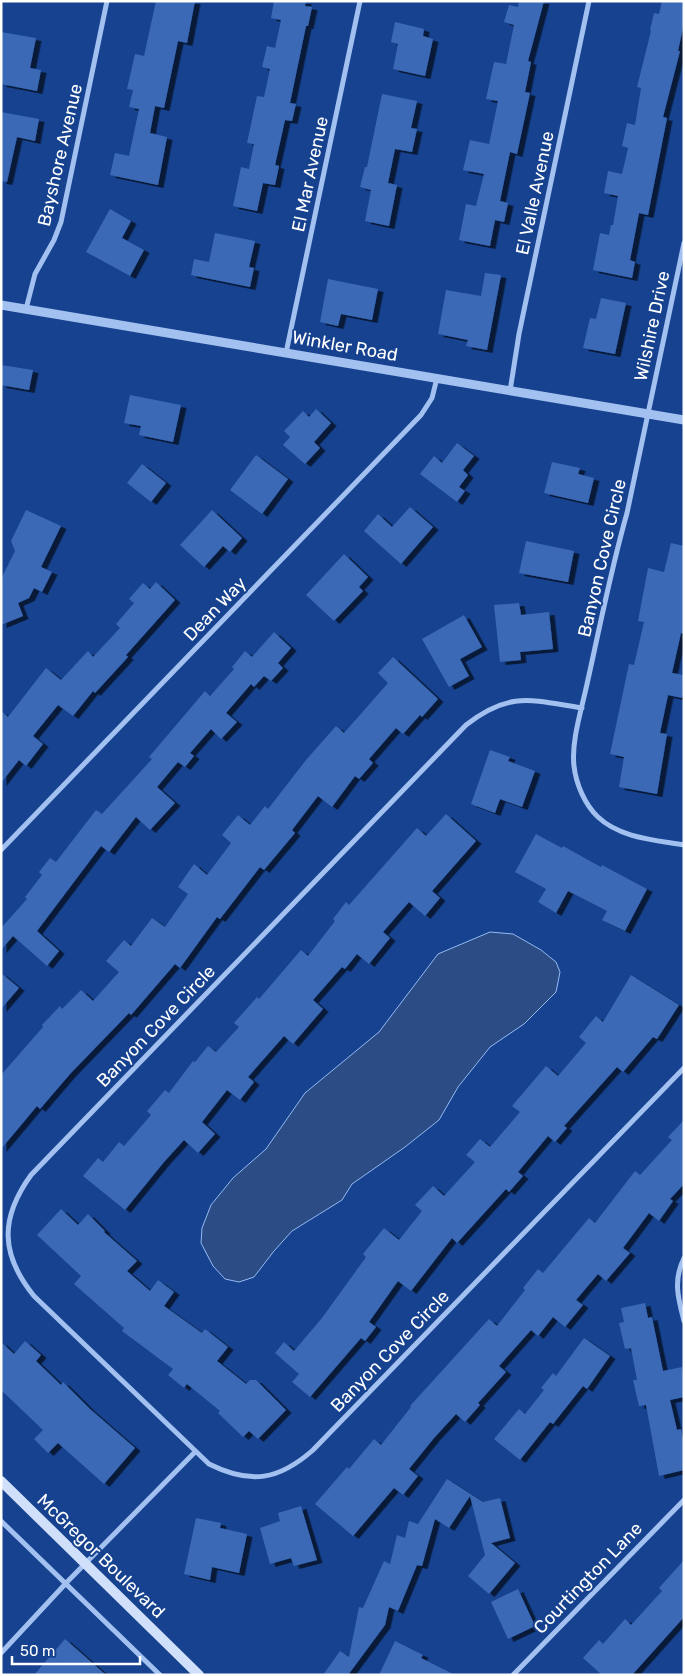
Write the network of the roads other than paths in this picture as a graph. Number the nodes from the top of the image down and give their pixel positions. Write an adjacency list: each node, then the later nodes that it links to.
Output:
1 (107, 1): 6 (street, Bayshore Avenue)
2 (360, 1): 7 (street, El Mar Avenue)
3 (589, 1): 9 (street, El Valle Avenue)
4 (684, 244): 10 (street, Wilshire Drive)
5 (1, 305): 6 (street, Winkler Road)
6 (26, 309): 7 (street, Winkler Road)
7 (286, 353): 8 (street, Winkler Road)
8 (437, 378): 9 (street, Winkler Road); 14 (street, Dean Way)
9 (510, 391): 10 (street, Winkler Road)
10 (648, 414): 11 (street, Winkler Road); 12 (street, Banyon Cove Circle)
11 (684, 420)
12 (582, 708): 13 (street, Banyon Cove Circle); 18 (street, Banyon Cove Circle)
13 (684, 846)
14 (1, 850)
15 (684, 1068): 18 (street, Banyon Cove Circle)
16 (684, 1258): 17 (street)
17 (684, 1320)
18 (195, 1452): 22 (street)
19 (1, 1481): 22 (main road, McGregor Boulevard)
20 (684, 1500): 27 (street, Courtington Lane)
21 (1, 1521): 23 (street)
22 (85, 1564): 23 (street); 26 (main road, McGregor Boulevard)
23 (66, 1584): 24 (street); 25 (street)
24 (1, 1652)
25 (160, 1675)
26 (199, 1675)
27 (512, 1675)

